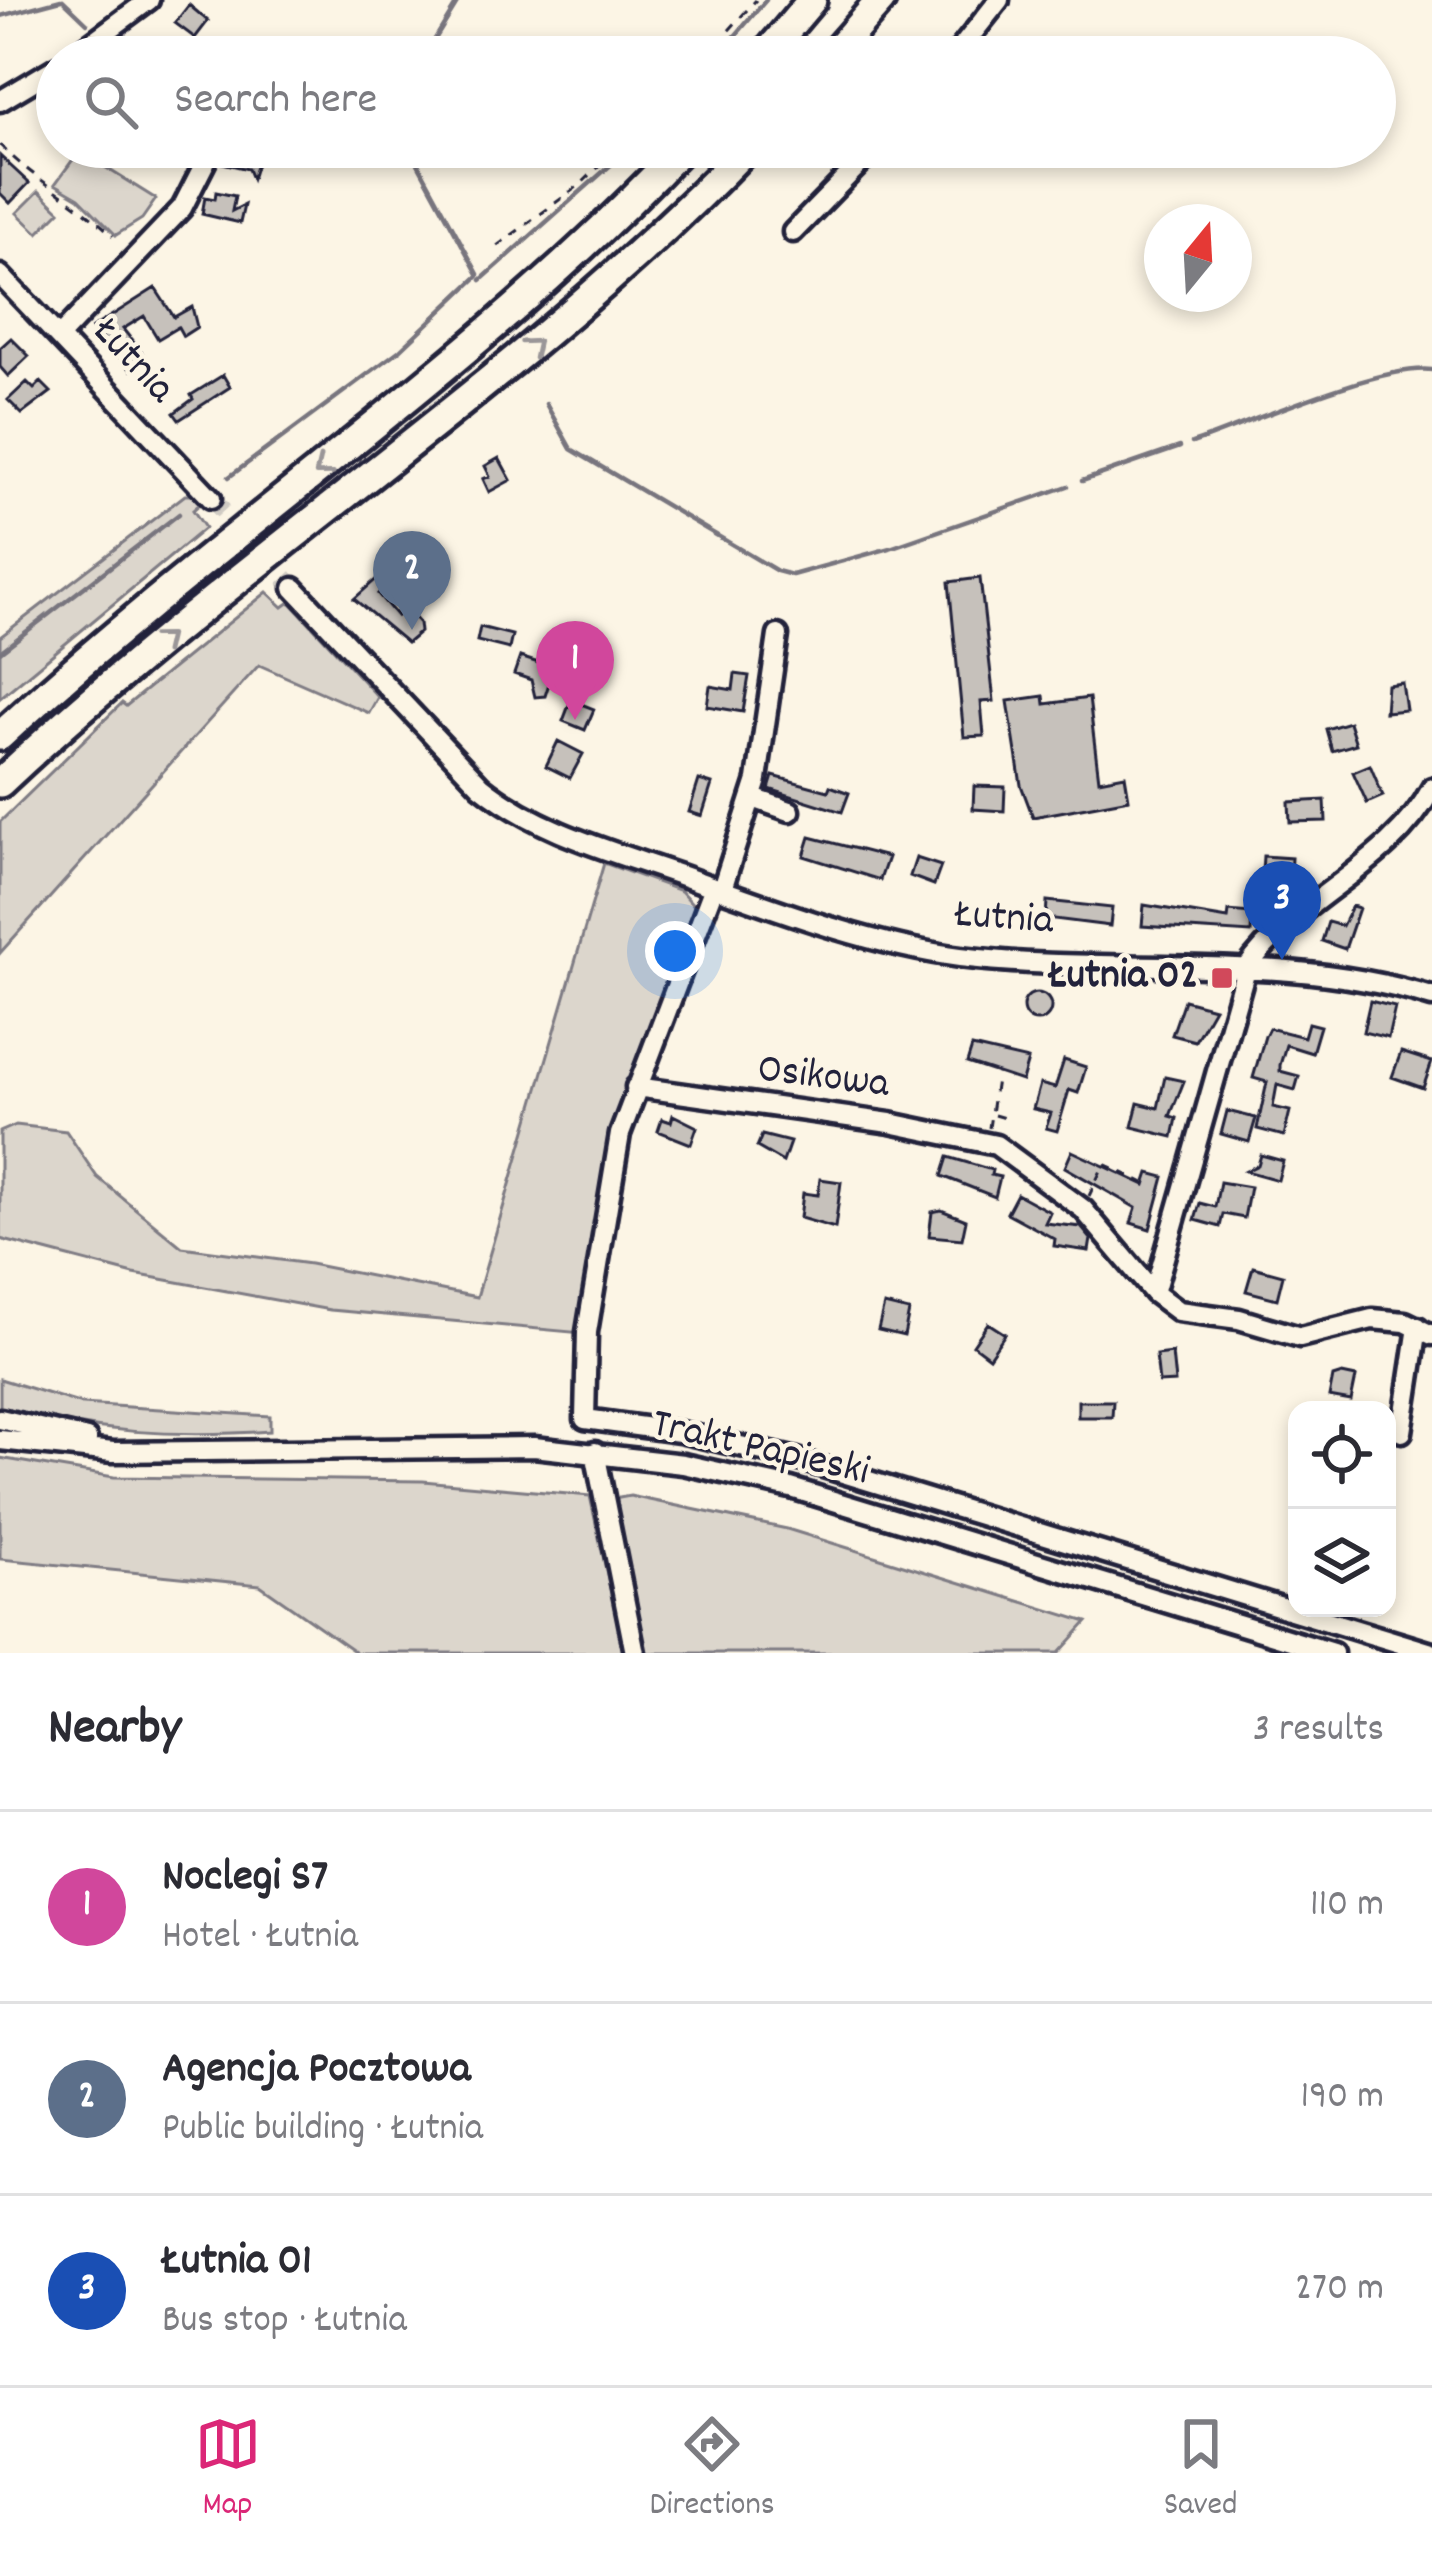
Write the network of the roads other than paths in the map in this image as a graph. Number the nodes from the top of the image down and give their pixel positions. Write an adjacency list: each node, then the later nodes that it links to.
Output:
1 (149, 0): 5 (street)
2 (812, 0): 6 (highway)
3 (881, 0): 7 (highway)
4 (999, 0): 8 (street)
5 (100, 36)
6 (782, 36)
7 (849, 36)
8 (971, 36)
9 (36, 80): 10 (street)
10 (0, 101)
11 (202, 168): 17 (street)
12 (661, 168): 21 (highway, one-way to 21)
13 (725, 168): 23 (highway, one-way to 13)
14 (859, 168): 15 (street)
15 (793, 232)
16 (0, 275): 17 (street, Łutnia)
17 (58, 337): 18 (street, Łutnia)
18 (211, 498)
19 (294, 588): 30 (street, Łutnia)
20 (778, 635): 27 (street)
21 (53, 687): 22 (highway); 24 (highway)
22 (0, 715)
23 (74, 715): 25 (highway); 28 (highway)
24 (0, 736)
25 (0, 783)
26 (1432, 788): 31 (street)
27 (753, 799): 29 (street); 30 (street)
28 (0, 808)
29 (790, 811)
30 (718, 888): 31 (street, Łutnia); 33 (street)
31 (1246, 969): 32 (street, Łutnia); 34 (street)
32 (1432, 997)
33 (636, 1087): 34 (street, Osikowa); 41 (street)
34 (1154, 1293): 35 (street, Osikowa)
35 (1425, 1331): 37 (street)
36 (0, 1420): 39 (street, Trakt Papieski)
37 (1402, 1432)
38 (0, 1440): 39 (street, Trakt Papieski)
39 (151, 1450): 40 (street, Trakt Papieski)
40 (595, 1452): 42 (street); 43 (street, Trakt Papieski)
41 (1432, 1652)
42 (635, 1653)
43 (1333, 1653)

